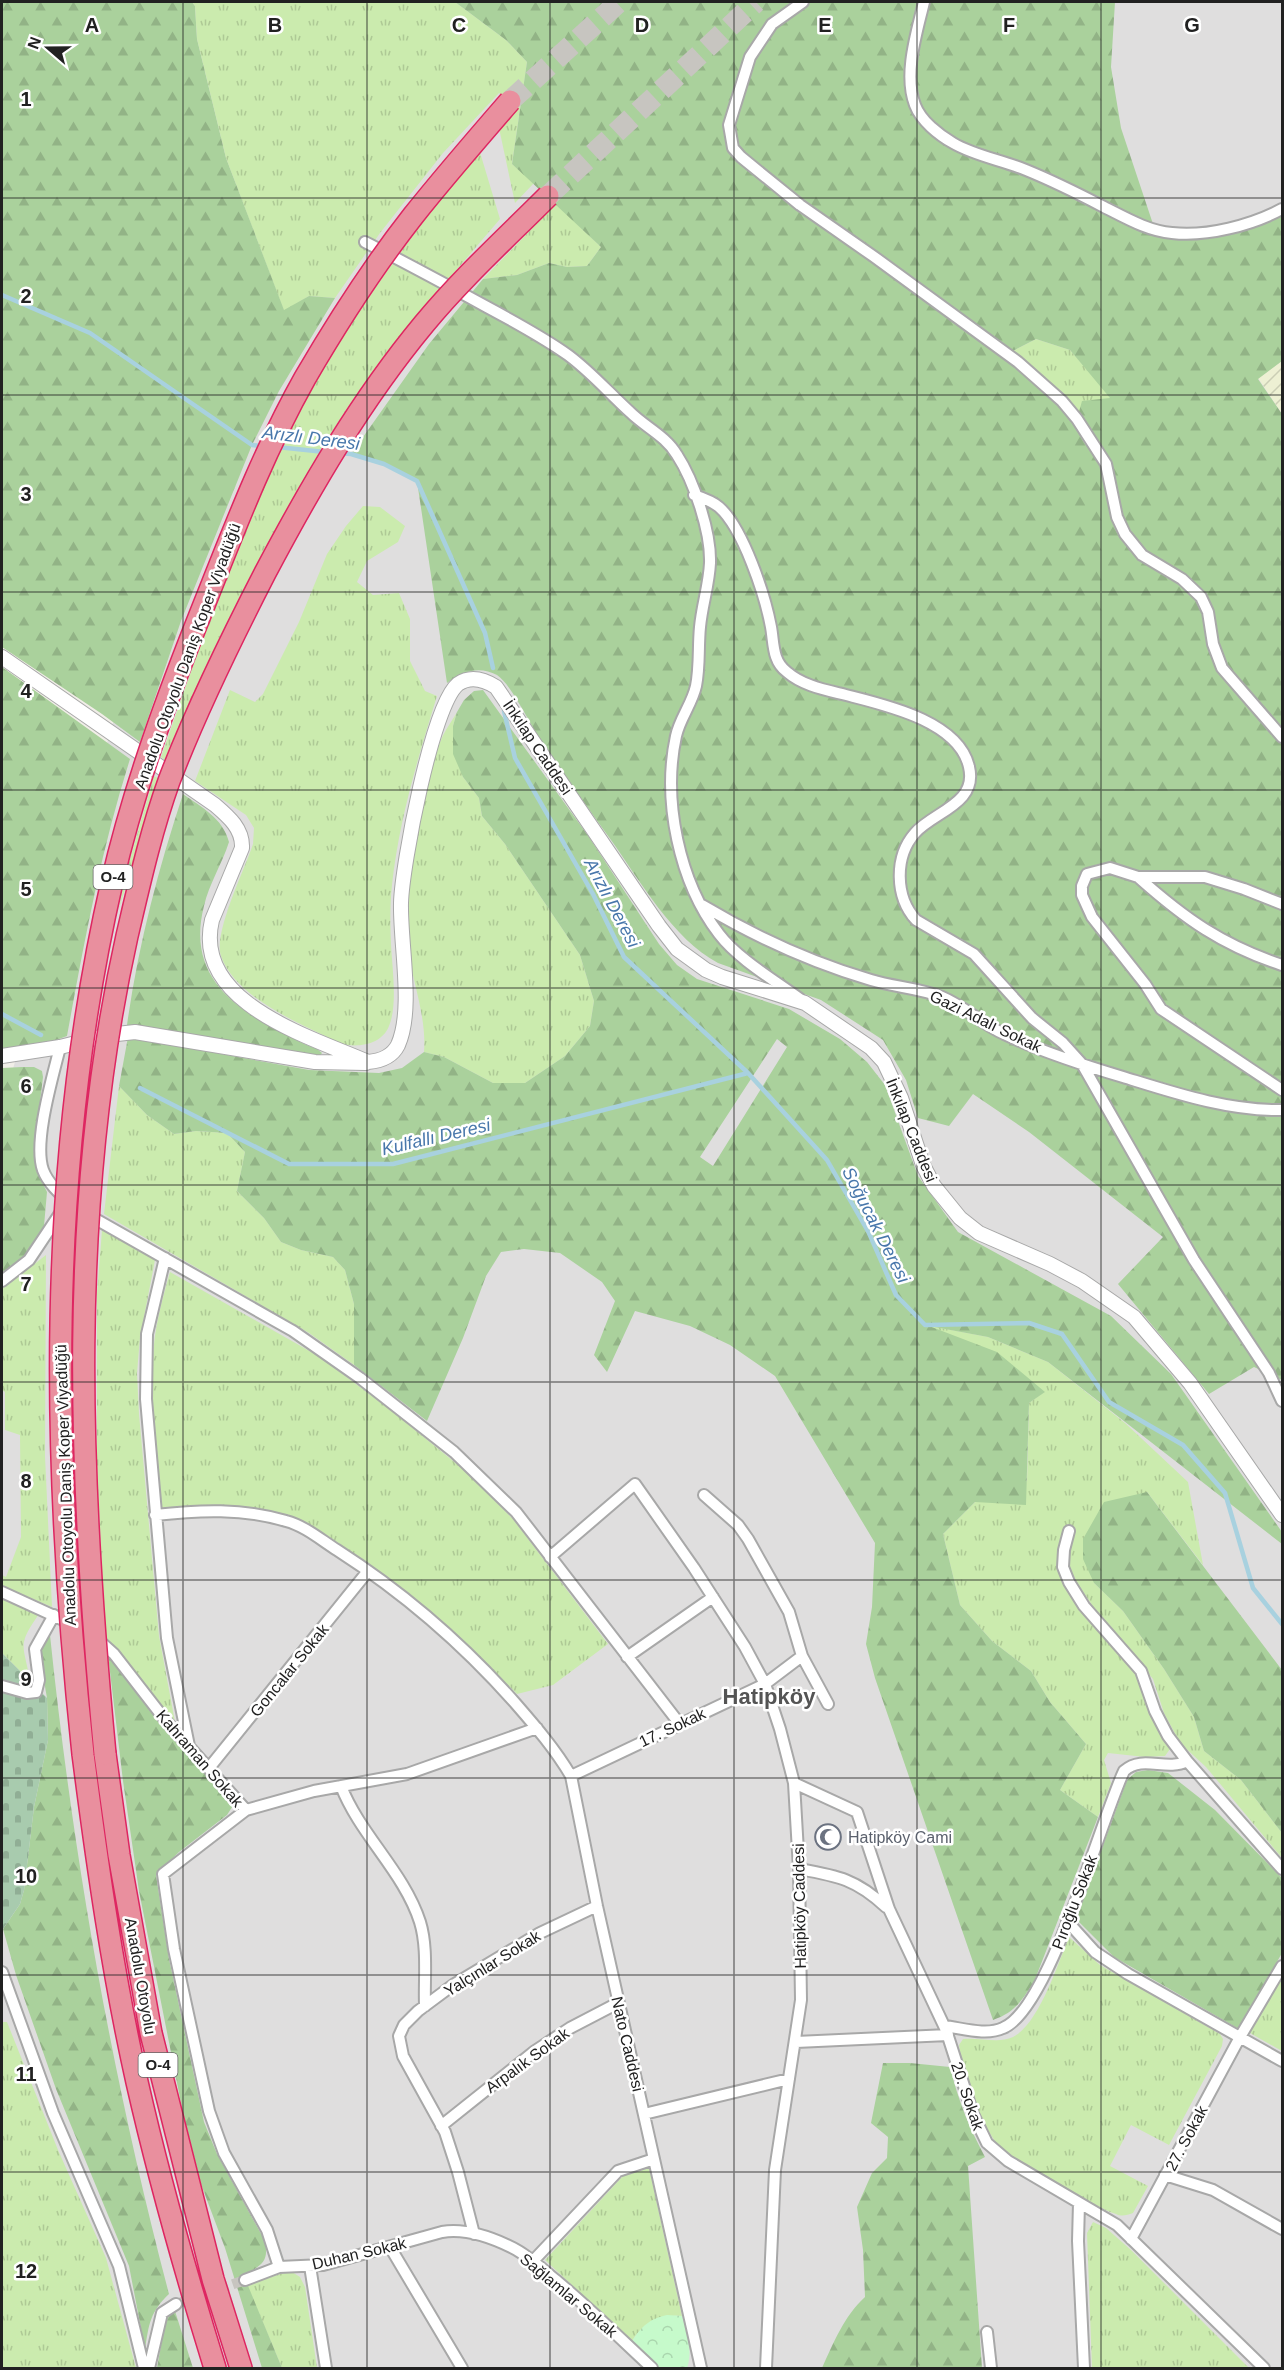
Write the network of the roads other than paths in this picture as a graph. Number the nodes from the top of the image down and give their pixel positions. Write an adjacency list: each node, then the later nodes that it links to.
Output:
1 (802, 2): 9 (street)
2 (924, 2): 5 (street)
3 (510, 101): 42 (highway, Anadolu Otoyolu Daniş Koper Viyadüğü / O-4, bridge)
4 (548, 196): 43 (highway, Anadolu Otoyolu Daniş Koper Viyadüğü / O-4, bridge)
5 (1282, 209)
6 (365, 242): 7 (street)
7 (694, 495): 11 (street); 18 (street)
8 (2, 657): 17 (street)
9 (1282, 737)
10 (1138, 877): 12 (street); 13 (street); 19 (street)
11 (699, 903): 14 (street); 18 (street, Gazi Adalı Sokak)
12 (1282, 904)
13 (1282, 965)
14 (804, 1003): 17 (street, İnkılap Caddesi); 27 (street, İnkılap Caddesi)
15 (60, 1047): 16 (street); 17 (street); 21 (street)
16 (2, 1056)
17 (368, 1062)
18 (1082, 1064): 20 (street, Gazi Adalı Sokak); 24 (street)
19 (1282, 1090)
20 (1282, 1110)
21 (69, 1201): 22 (street); 23 (street)
22 (165, 1258): 26 (street); 29 (street)
23 (2, 1281)
24 (1282, 1401)
25 (704, 1495): 34 (street)
26 (155, 1515): 30 (street, Nato Caddesi); 41 (street)
27 (1282, 1515)
28 (1069, 1531): 44 (street)
29 (550, 1557): 32 (street, Hatipköy Caddesi); 35 (street)
30 (368, 1571): 40 (street, Nato Caddesi); 45 (street, Goncalar Sokak)
31 (2, 1592): 33 (street, Kahraman Sokak)
32 (713, 1598): 35 (street); 36 (street, Hatipköy Caddesi)
33 (54, 1615): 37 (street); 41 (street, Kahraman Sokak)
34 (802, 1656): 36 (street, 17. Sokak); 38 (street)
35 (627, 1657): 39 (street)
36 (765, 1684): 39 (street, 17. Sokak); 47 (street, Hatipköy Caddesi)
37 (2, 1686)
38 (828, 1704)
39 (679, 1723): 46 (street, 17. Sokak)
40 (537, 1728): 46 (street, Nato Caddesi); 48 (street, Kahraman Sokak)
41 (189, 1746): 45 (street, Kahraman Sokak)
42 (83, 1754): 81 (highway, Anadolu Otoyolu / O-4)
43 (105, 1755): 82 (highway, Anadolu Otoyolu / O-4)
44 (1187, 1761): 51 (street); 54 (street, Pıroğlu Sokak)
45 (209, 1768): 49 (street, Kahraman Sokak)
46 (571, 1776): 52 (street, Nato Caddesi)
47 (794, 1783): 50 (street, Hatipköy Caddesi); 53 (street, 20. Sokak)
48 (341, 1786): 49 (street, Kahraman Sokak); 58 (street)
49 (246, 1810): 75 (street)
50 (799, 1869): 53 (street); 61 (street, Hatipköy Caddesi)
51 (1282, 1869)
52 (597, 1906): 57 (street, Nato Caddesi); 58 (street, Yalçınlar Sokak)
53 (889, 1909): 59 (street, 20. Sokak)
54 (1067, 1921): 59 (street, Pıroğlu Sokak); 60 (street)
55 (1282, 1966): 60 (street, 27. Sokak)
56 (2, 1972): 79 (street)
57 (618, 2003): 64 (street, Nato Caddesi); 65 (street, Arpalık Sokak)
58 (425, 2006): 65 (street, Yalçınlar Sokak)
59 (946, 2031): 61 (street, Pıroğlu Sokak); 68 (street, 20. Sokak)
60 (1240, 2037): 62 (street); 67 (street, 27. Sokak)
61 (796, 2042): 63 (street, Hatipköy Caddesi)
62 (1282, 2061)
63 (789, 2079): 64 (street); 87 (street, Hatipköy Caddesi)
64 (644, 2114): 66 (street, Nato Caddesi)
65 (441, 2126): 70 (street)
66 (654, 2159): 73 (street); 86 (street, Nato Caddesi)
67 (1165, 2175): 69 (street); 71 (street, 27. Sokak)
68 (1079, 2203): 71 (street, 20. Sokak); 89 (street)
69 (1282, 2229)
70 (474, 2234): 72 (street, Duhan Sokak); 73 (street, Sağlamlar Sokak)
71 (1131, 2239): 90 (street, 20. Sokak)
72 (390, 2247): 74 (street, Duhan Sokak); 84 (street)
73 (533, 2261): 85 (street, Sağlamlar Sokak)
74 (310, 2266): 75 (street, Duhan Sokak); 83 (street)
75 (279, 2267): 76 (street, Duhan Sokak)
76 (245, 2280)
77 (176, 2304): 80 (street)
78 (987, 2332): 88 (street)
79 (144, 2368)
80 (149, 2368)
81 (215, 2368)
82 (241, 2368)
83 (326, 2368)
84 (462, 2368)
85 (652, 2368)
86 (701, 2368)
87 (766, 2368)
88 (991, 2368)
89 (1084, 2368)
90 (1264, 2368)

